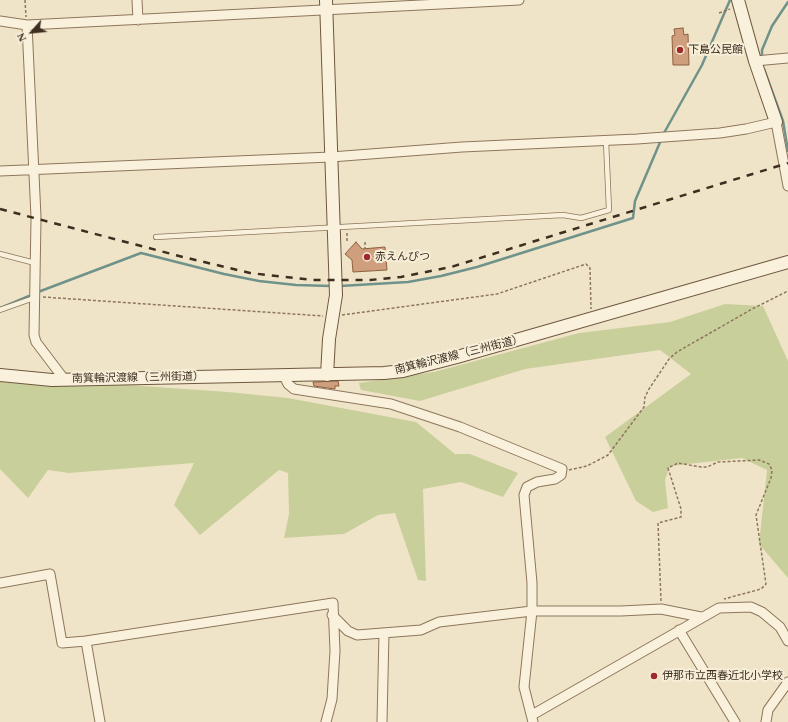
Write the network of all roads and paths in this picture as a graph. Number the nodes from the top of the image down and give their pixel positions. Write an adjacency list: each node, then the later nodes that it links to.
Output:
1 (25, 0): 11 (path)
2 (137, 0): 9 (street)
3 (519, 0): 5 (street)
4 (738, 0): 13 (main road)
5 (458, 2): 6 (street)
6 (326, 5): 9 (street); 16 (main road)
7 (727, 10): 8 (path)
8 (719, 13)
9 (138, 20): 11 (street)
10 (0, 21): 11 (street)
11 (27, 25): 17 (street)
12 (788, 58): 13 (street)
13 (760, 60): 14 (main road)
14 (776, 122): 15 (street); 19 (street)
15 (606, 141): 16 (street); 20 (lane)
16 (332, 157): 17 (street); 20 (main road)
17 (32, 170): 18 (street); 27 (street)
18 (0, 171)
19 (788, 186)
20 (341, 228): 21 (lane); 22 (path); 32 (main road)
21 (156, 237)
22 (347, 241)
23 (365, 242): 24 (path)
24 (365, 249)
25 (0, 254): 27 (lane)
26 (788, 262): 32 (main road, 南箕輪沢渡線（三州街道）)
27 (35, 263): 29 (street)
28 (788, 291): 35 (path)
29 (34, 298): 30 (lane); 34 (street)
30 (0, 310)
31 (0, 375): 34 (main road, 南箕輪沢渡線（三州街道）)
32 (327, 375): 33 (main road, 南箕輪沢渡線（三州街道）)
33 (284, 376): 34 (main road, 南箕輪沢渡線（三州街道）); 35 (street)
34 (64, 379)
35 (561, 472): 39 (street)
36 (0, 583): 44 (street)
37 (720, 601): 38 (path)
38 (661, 609): 39 (street); 41 (street)
39 (532, 611): 43 (street); 47 (street)
40 (332, 615): 43 (street); 44 (street); 49 (street)
41 (701, 616): 42 (street); 45 (street)
42 (679, 630): 47 (street); 51 (street)
43 (384, 633): 50 (street)
44 (86, 641): 48 (street)
45 (788, 641)
46 (788, 682): 52 (street)
47 (532, 718)
48 (100, 722)
49 (326, 722)
50 (382, 722)
51 (735, 722)
52 (766, 722)

